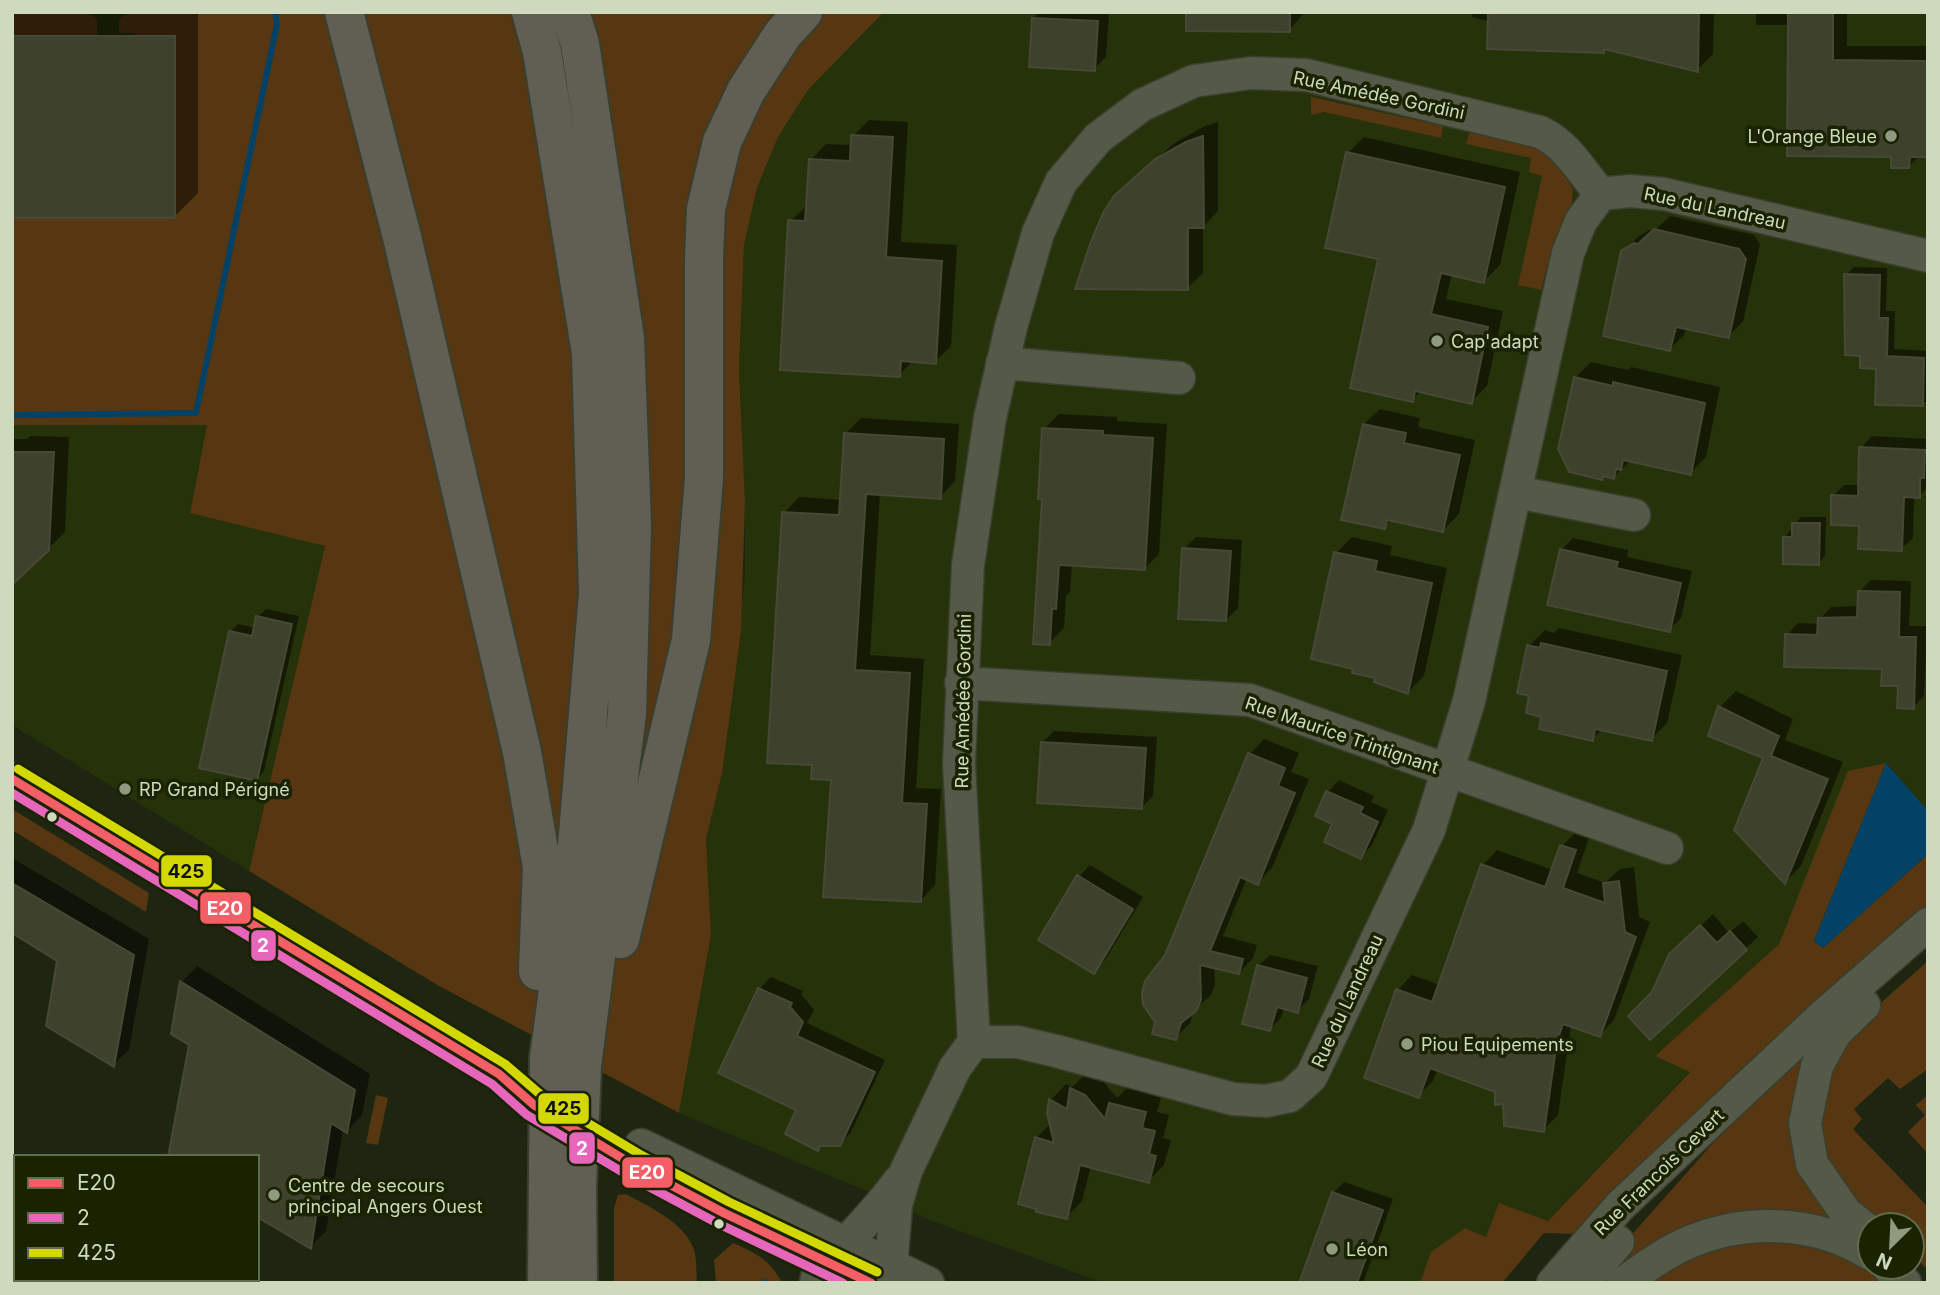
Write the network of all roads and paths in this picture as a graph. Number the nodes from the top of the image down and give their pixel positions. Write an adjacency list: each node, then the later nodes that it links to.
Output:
1 (344, 12): 18 (highway)
2 (531, 12): 18 (highway)
3 (570, 12): 18 (highway)
4 (803, 12): 18 (highway)
5 (1601, 194): 6 (street, Rue du Landreau); 7 (street, Rue Amédée Gordini); 9 (street, Rue du Landreau)
6 (1928, 256)
7 (1002, 363): 8 (street); 11 (street, Rue Amédée Gordini)
8 (1179, 379)
9 (1516, 492): 10 (street); 12 (street, Rue du Landreau)
10 (1634, 515)
11 (961, 683): 12 (street, Rue Maurice Trintignant); 17 (street, Rue Amédée Gordini)
12 (1449, 771): 14 (street, Rue Maurice Trintignant); 17 (street, Rue du Landreau)
13 (12, 779): 23 (street)
14 (1667, 848)
15 (1928, 924): 19 (street, Rue Francois Cevert)
16 (1928, 939): 21 (street)
17 (974, 1042): 20 (street)
18 (566, 1062): 25 (highway); 26 (highway)
19 (1770, 1066): 28 (street, Rue Francois Cevert); 29 (street, Rue Francois Cevert)
20 (906, 1171): 23 (street); 24 (street)
21 (1856, 1221)
22 (1856, 1247): 30 (street)
23 (829, 1263): 24 (street)
24 (884, 1277): 27 (street)
25 (547, 1283)
26 (578, 1283)
27 (928, 1283)
28 (1553, 1283)
29 (1583, 1283)
30 (1623, 1283)

